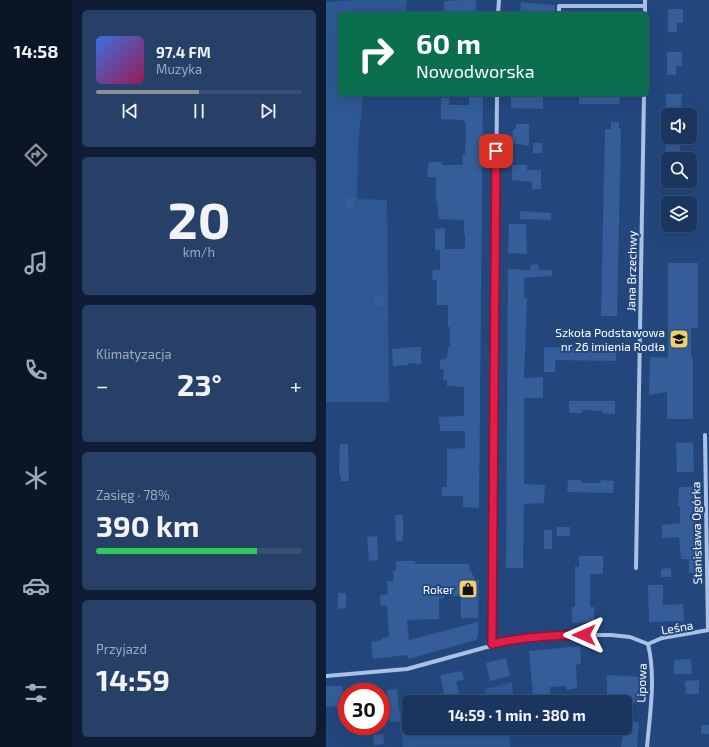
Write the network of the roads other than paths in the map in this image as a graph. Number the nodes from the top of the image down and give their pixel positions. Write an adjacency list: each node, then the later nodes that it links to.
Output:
1 (499, 0): 4 (street)
2 (645, 0): 3 (street)
3 (645, 6): 5 (street); 6 (street)
4 (498, 12)
5 (559, 12)
6 (645, 12)
7 (496, 96): 12 (street)
8 (644, 96): 10 (street, Jana Brzechwy)
9 (705, 435): 11 (street, Stanisława Ogórka)
10 (636, 568)
11 (709, 630): 13 (street, Leśna)
12 (492, 644): 13 (street); 14 (street)
13 (648, 644): 15 (street, Lipowa)
14 (326, 676)
15 (647, 747)

